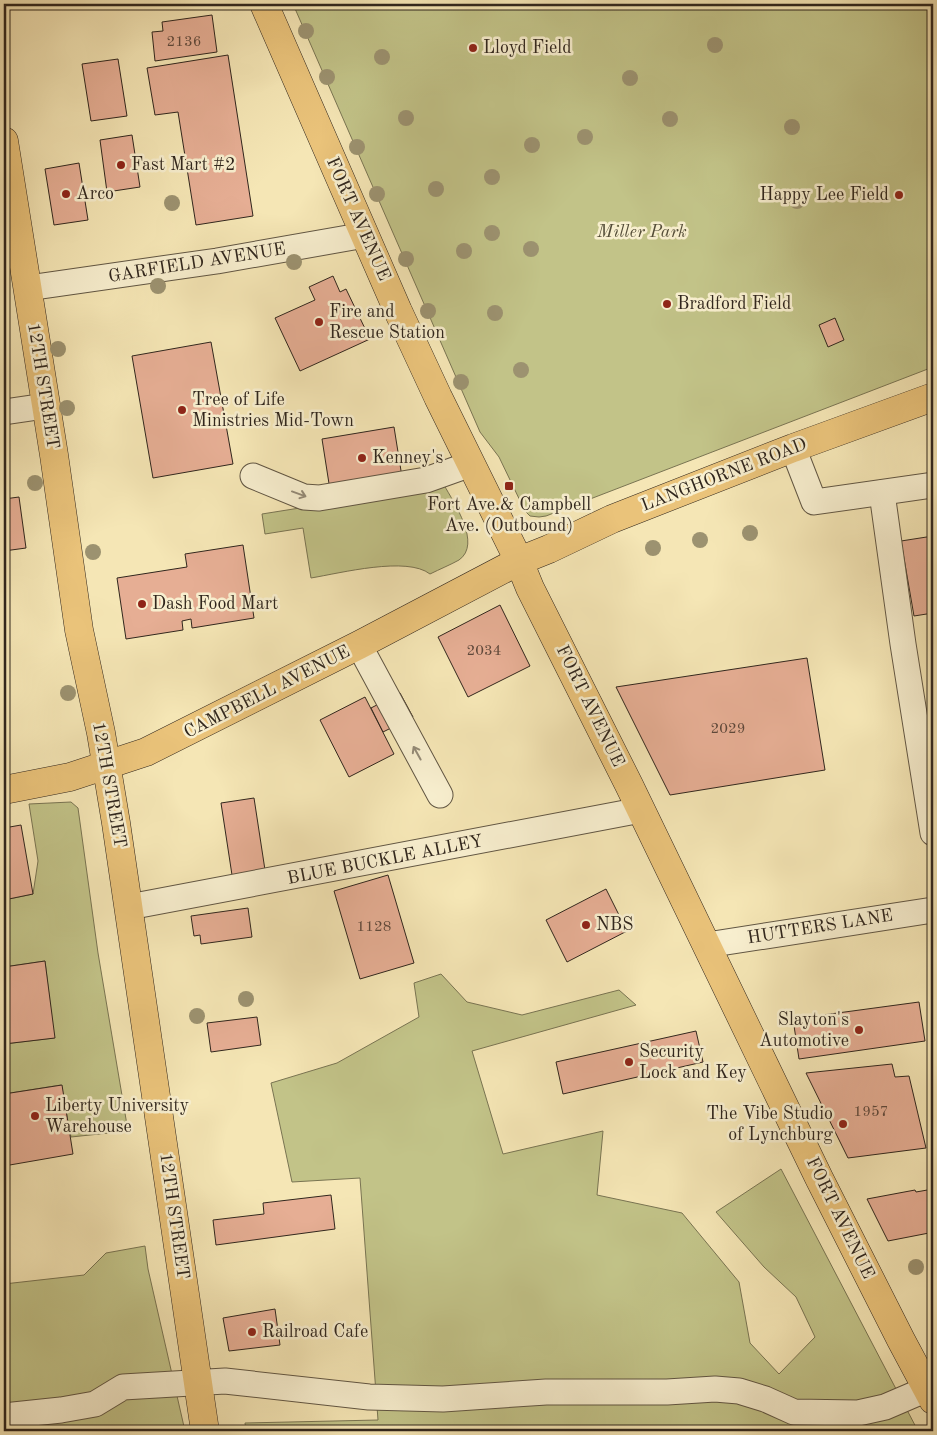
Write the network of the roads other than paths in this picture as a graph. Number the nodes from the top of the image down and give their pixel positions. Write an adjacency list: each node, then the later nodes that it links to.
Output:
1 (264, 4): 3 (main road, FORT AVENUE)
2 (4, 141): 4 (main road, 12TH STREET)
3 (365, 235): 4 (street, GARFIELD AVENUE); 9 (main road, FORT AVENUE)
4 (28, 288): 6 (main road, 12TH STREET)
5 (933, 396): 8 (main road, LANGHORNE ROAD)
6 (45, 406): 7 (street); 15 (main road, 12TH STREET)
7 (4, 412)
8 (793, 448): 12 (street); 13 (main road, LANGHORNE ROAD)
9 (471, 464): 10 (street, one-way to 9); 13 (main road, FORT AVENUE)
10 (254, 476)
11 (933, 485): 12 (street)
12 (882, 493): 19 (street)
13 (519, 561): 14 (main road, CAMPBELL AVENUE); 18 (main road, FORT AVENUE)
14 (359, 645): 15 (main road, CAMPBELL AVENUE); 17 (street, one-way to 14)
15 (107, 764): 16 (main road, CAMPBELL AVENUE); 20 (main road, 12TH STREET)
16 (4, 790)
17 (440, 795)
18 (641, 810): 20 (street, BLUE BUCKLE ALLEY); 22 (main road, FORT AVENUE)
19 (933, 833)
20 (129, 907): 23 (main road, 12TH STREET)
21 (933, 910): 22 (street, HUTTERS LANE)
22 (707, 945): 24 (main road, FORT AVENUE)
23 (198, 1383): 24 (street); 25 (street); 26 (main road, 12TH STREET)
24 (930, 1395)
25 (4, 1416)
26 (205, 1431)

